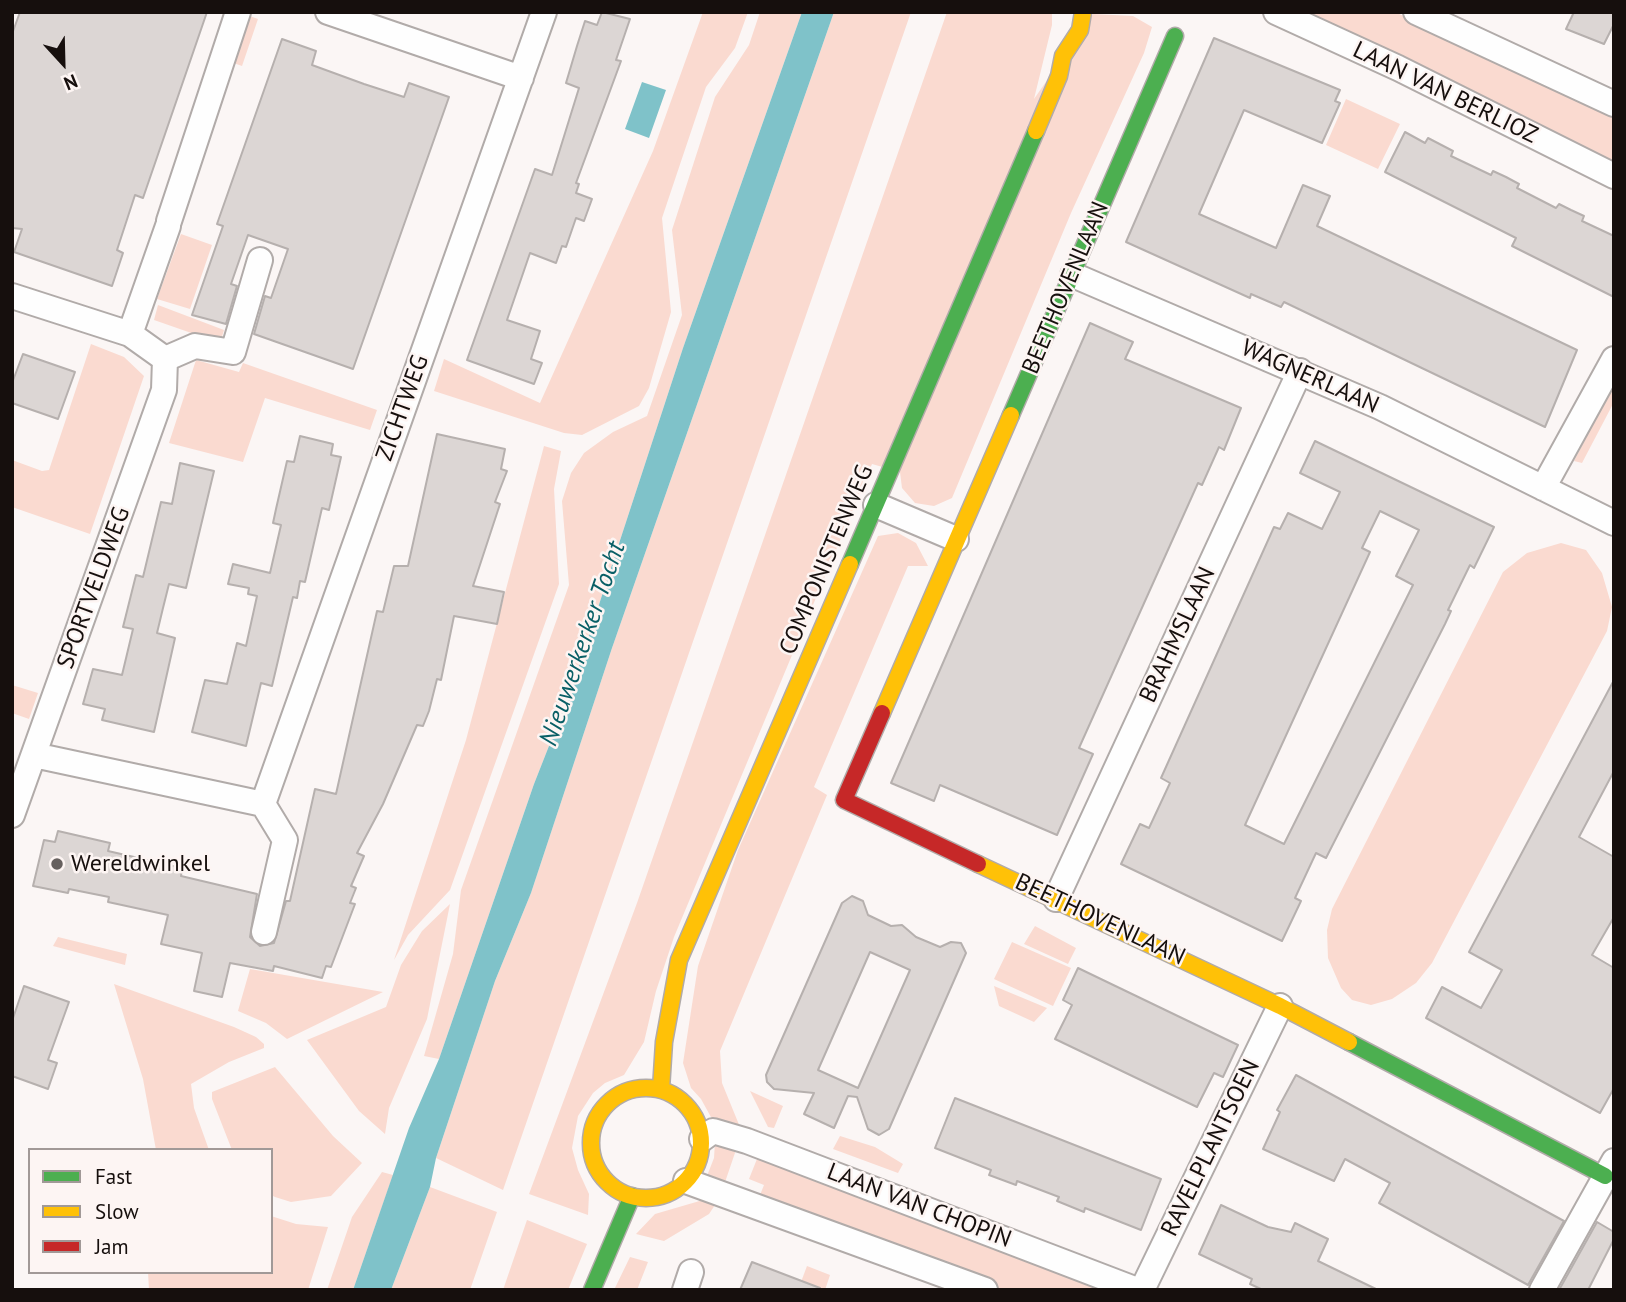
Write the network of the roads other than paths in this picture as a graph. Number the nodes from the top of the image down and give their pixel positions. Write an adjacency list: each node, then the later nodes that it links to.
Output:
1 (238, 12): 16 (street)
2 (327, 12): 10 (street)
3 (544, 12): 10 (street, ZICHTWEG)
4 (1083, 12): 9 (street, COMPONISTENWEG)
5 (1276, 12): 12 (street, LAAN VAN BERLIOZ)
6 (1416, 12): 11 (street)
7 (1059, 36): 9 (street, COMPONISTENWEG)
8 (1174, 36): 14 (street, BEETHOVENLAAN)
9 (1063, 56): 21 (street, COMPONISTENWEG)
10 (521, 78): 25 (street, ZICHTWEG)
11 (1614, 104)
12 (1614, 176)
13 (260, 260): 17 (street)
14 (1073, 275): 19 (street, WAGNERLAAN); 23 (street, BEETHOVENLAAN)
15 (12, 296): 16 (street)
16 (130, 334): 17 (street)
17 (165, 359): 24 (street, SPORTVELDWEG)
18 (1614, 359): 20 (street)
19 (1300, 371): 20 (street, WAGNERLAAN); 27 (street, BRAHMSLAAN)
20 (1543, 488): 22 (street, WAGNERLAAN)
21 (876, 505): 23 (street); 30 (street, COMPONISTENWEG)
22 (1614, 523)
23 (956, 539): 27 (street, BEETHOVENLAAN)
24 (34, 755): 25 (street); 26 (street, SPORTVELDWEG)
25 (263, 804): 28 (street)
26 (12, 815)
27 (1056, 899): 29 (street, BEETHOVENLAAN)
28 (264, 932)
29 (1280, 1006): 32 (street, BEETHOVENLAAN); 38 (street, RAVELPLANTSOEN)
30 (661, 1089): 31 (street); 34 (street)
31 (702, 1139): 33 (street); 37 (street, LAAN VAN CHOPIN)
32 (1609, 1168): 39 (street)
33 (686, 1181): 34 (street); 36 (street)
34 (632, 1196): 35 (street)
35 (592, 1290)
36 (985, 1290)
37 (1137, 1290)
38 (1143, 1290)
39 (1542, 1290)

